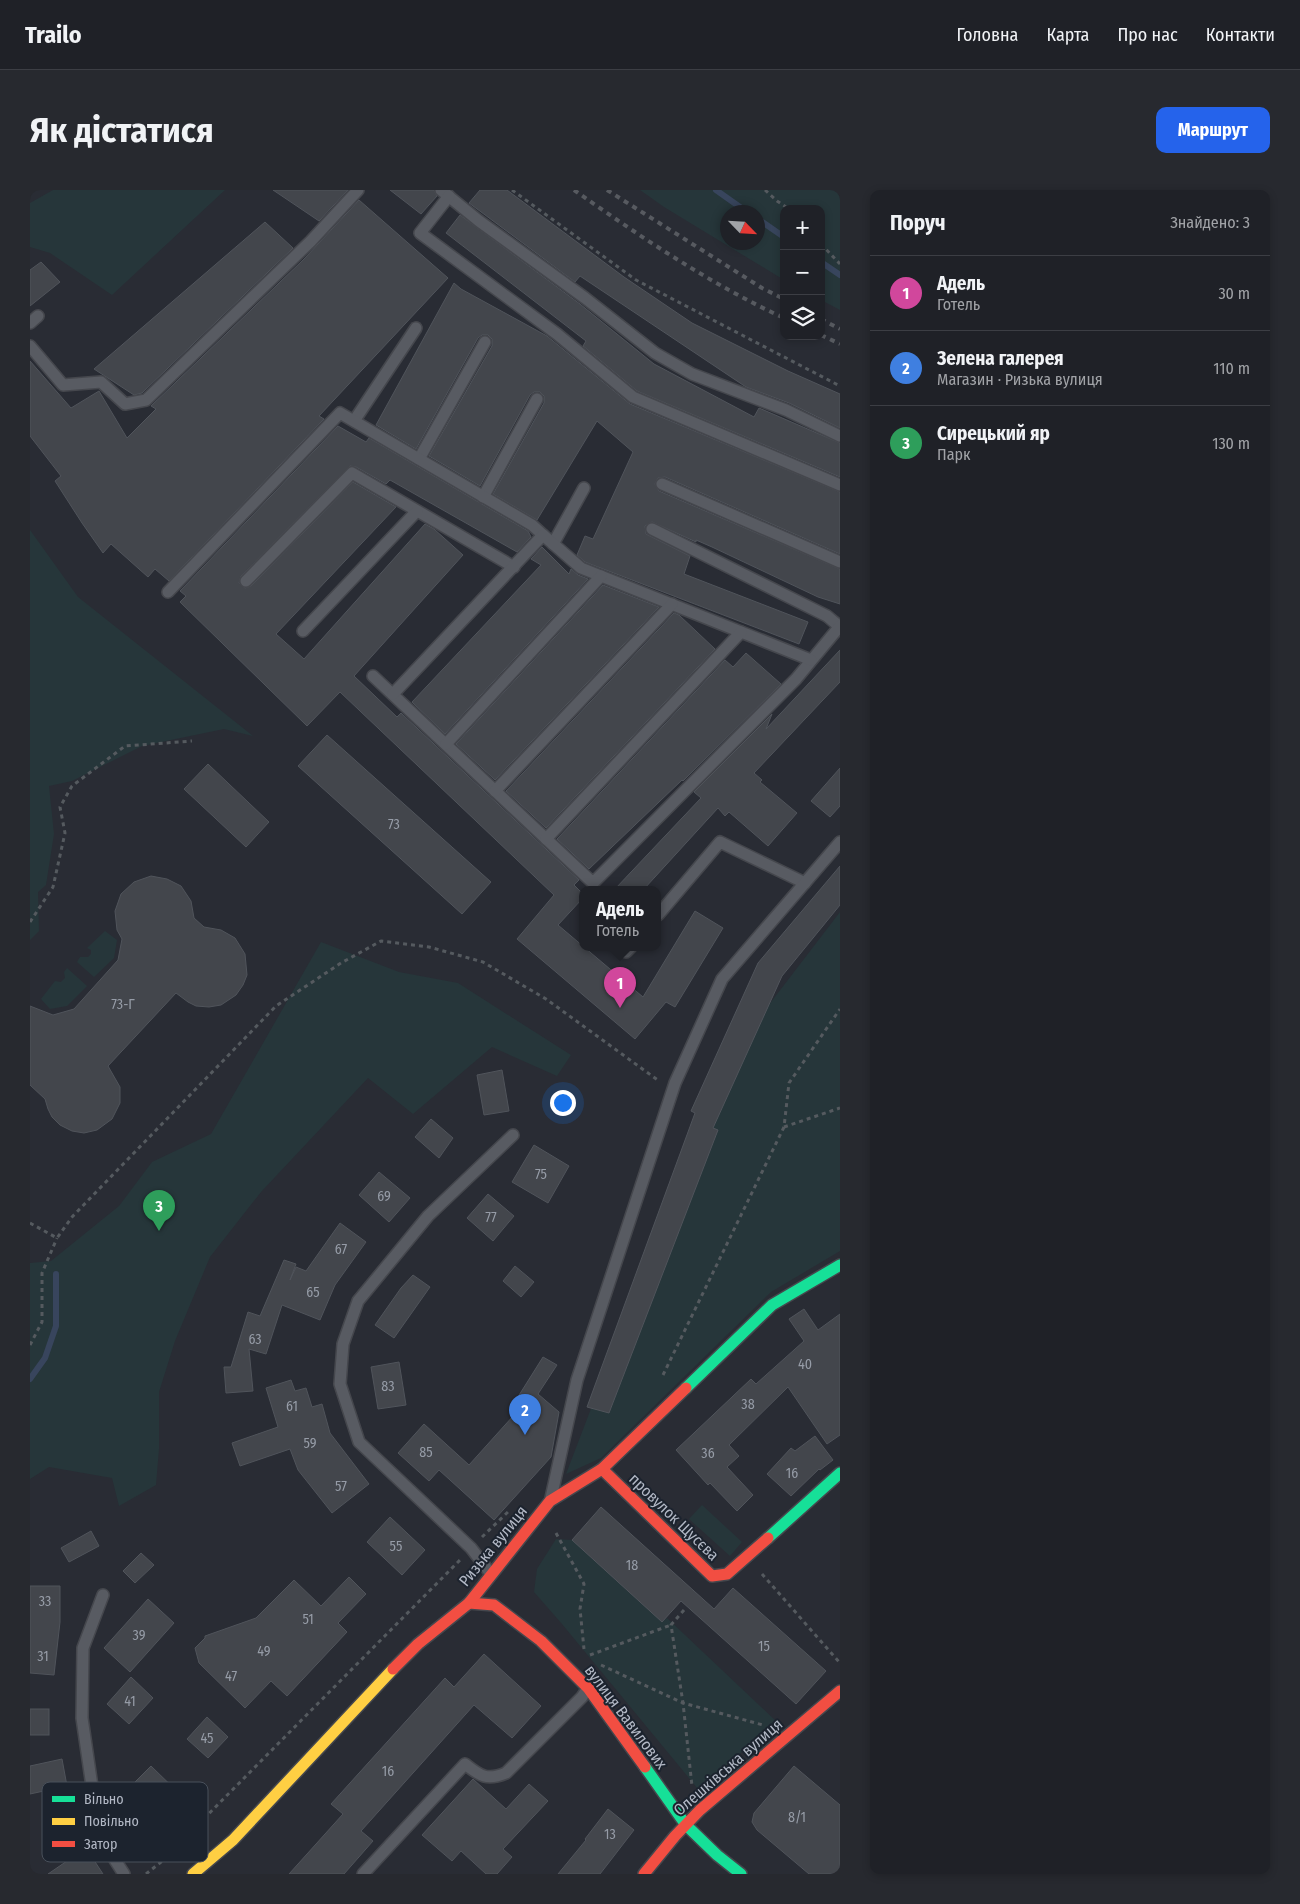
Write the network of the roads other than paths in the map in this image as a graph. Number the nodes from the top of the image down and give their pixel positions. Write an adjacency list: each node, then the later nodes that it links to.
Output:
1 (358, 190): 5 (lane)
2 (445, 193): 8 (lane); 11 (lane)
3 (416, 328): 7 (lane)
4 (485, 342): 9 (lane)
5 (30, 346)
6 (537, 399): 13 (lane)
7 (354, 421): 9 (lane); 22 (lane)
8 (840, 436)
9 (419, 459): 13 (lane)
10 (662, 484): 18 (lane)
11 (840, 485)
12 (584, 488): 17 (lane)
13 (483, 497): 16 (lane)
14 (417, 511): 19 (lane); 21 (lane); 25 (lane)
15 (652, 529): 24 (lane)
16 (543, 535): 17 (lane); 19 (lane)
17 (553, 544): 20 (lane)
18 (840, 562)
19 (514, 567): 29 (lane)
20 (601, 576): 23 (lane); 30 (lane)
21 (246, 581)
22 (168, 592)
23 (672, 604): 26 (lane); 31 (lane)
24 (840, 627): 27 (lane)
25 (303, 631)
26 (741, 632): 27 (lane); 32 (lane)
27 (812, 660): 32 (lane)
28 (373, 676): 29 (lane)
29 (393, 694): 30 (lane)
30 (446, 744): 31 (lane)
31 (495, 791): 32 (lane)
32 (546, 839)
33 (840, 842): 34 (lane)
34 (805, 882): 35 (lane); 40 (lane)
35 (661, 911)
36 (513, 1135): 41 (lane)
37 (840, 1265): 38 (street, Ризька вулиця)
38 (602, 1469): 39 (street, провулок Щусєва); 40 (street, Ризька вулиця)
39 (840, 1473)
40 (550, 1501): 41 (street, Ризька вулиця)
41 (491, 1574): 43 (street, Ризька вулиця)
42 (103, 1595): 46 (lane)
43 (469, 1603): 44 (street, вулиця Вавилових); 48 (street, Ризька вулиця)
44 (588, 1688): 47 (street, вулиця Вавилових); 53 (lane)
45 (840, 1691): 47 (street, Олешківська вулиця)
46 (91, 1782)
47 (686, 1825): 54 (street, Олешківська вулиця); 55 (street, вулиця Вавилових)
48 (208, 1861)
49 (116, 1862): 51 (lane)
50 (207, 1862): 52 (street, Ризька вулиця)
51 (124, 1874)
52 (193, 1874)
53 (363, 1874)
54 (644, 1874)
55 (741, 1874)

